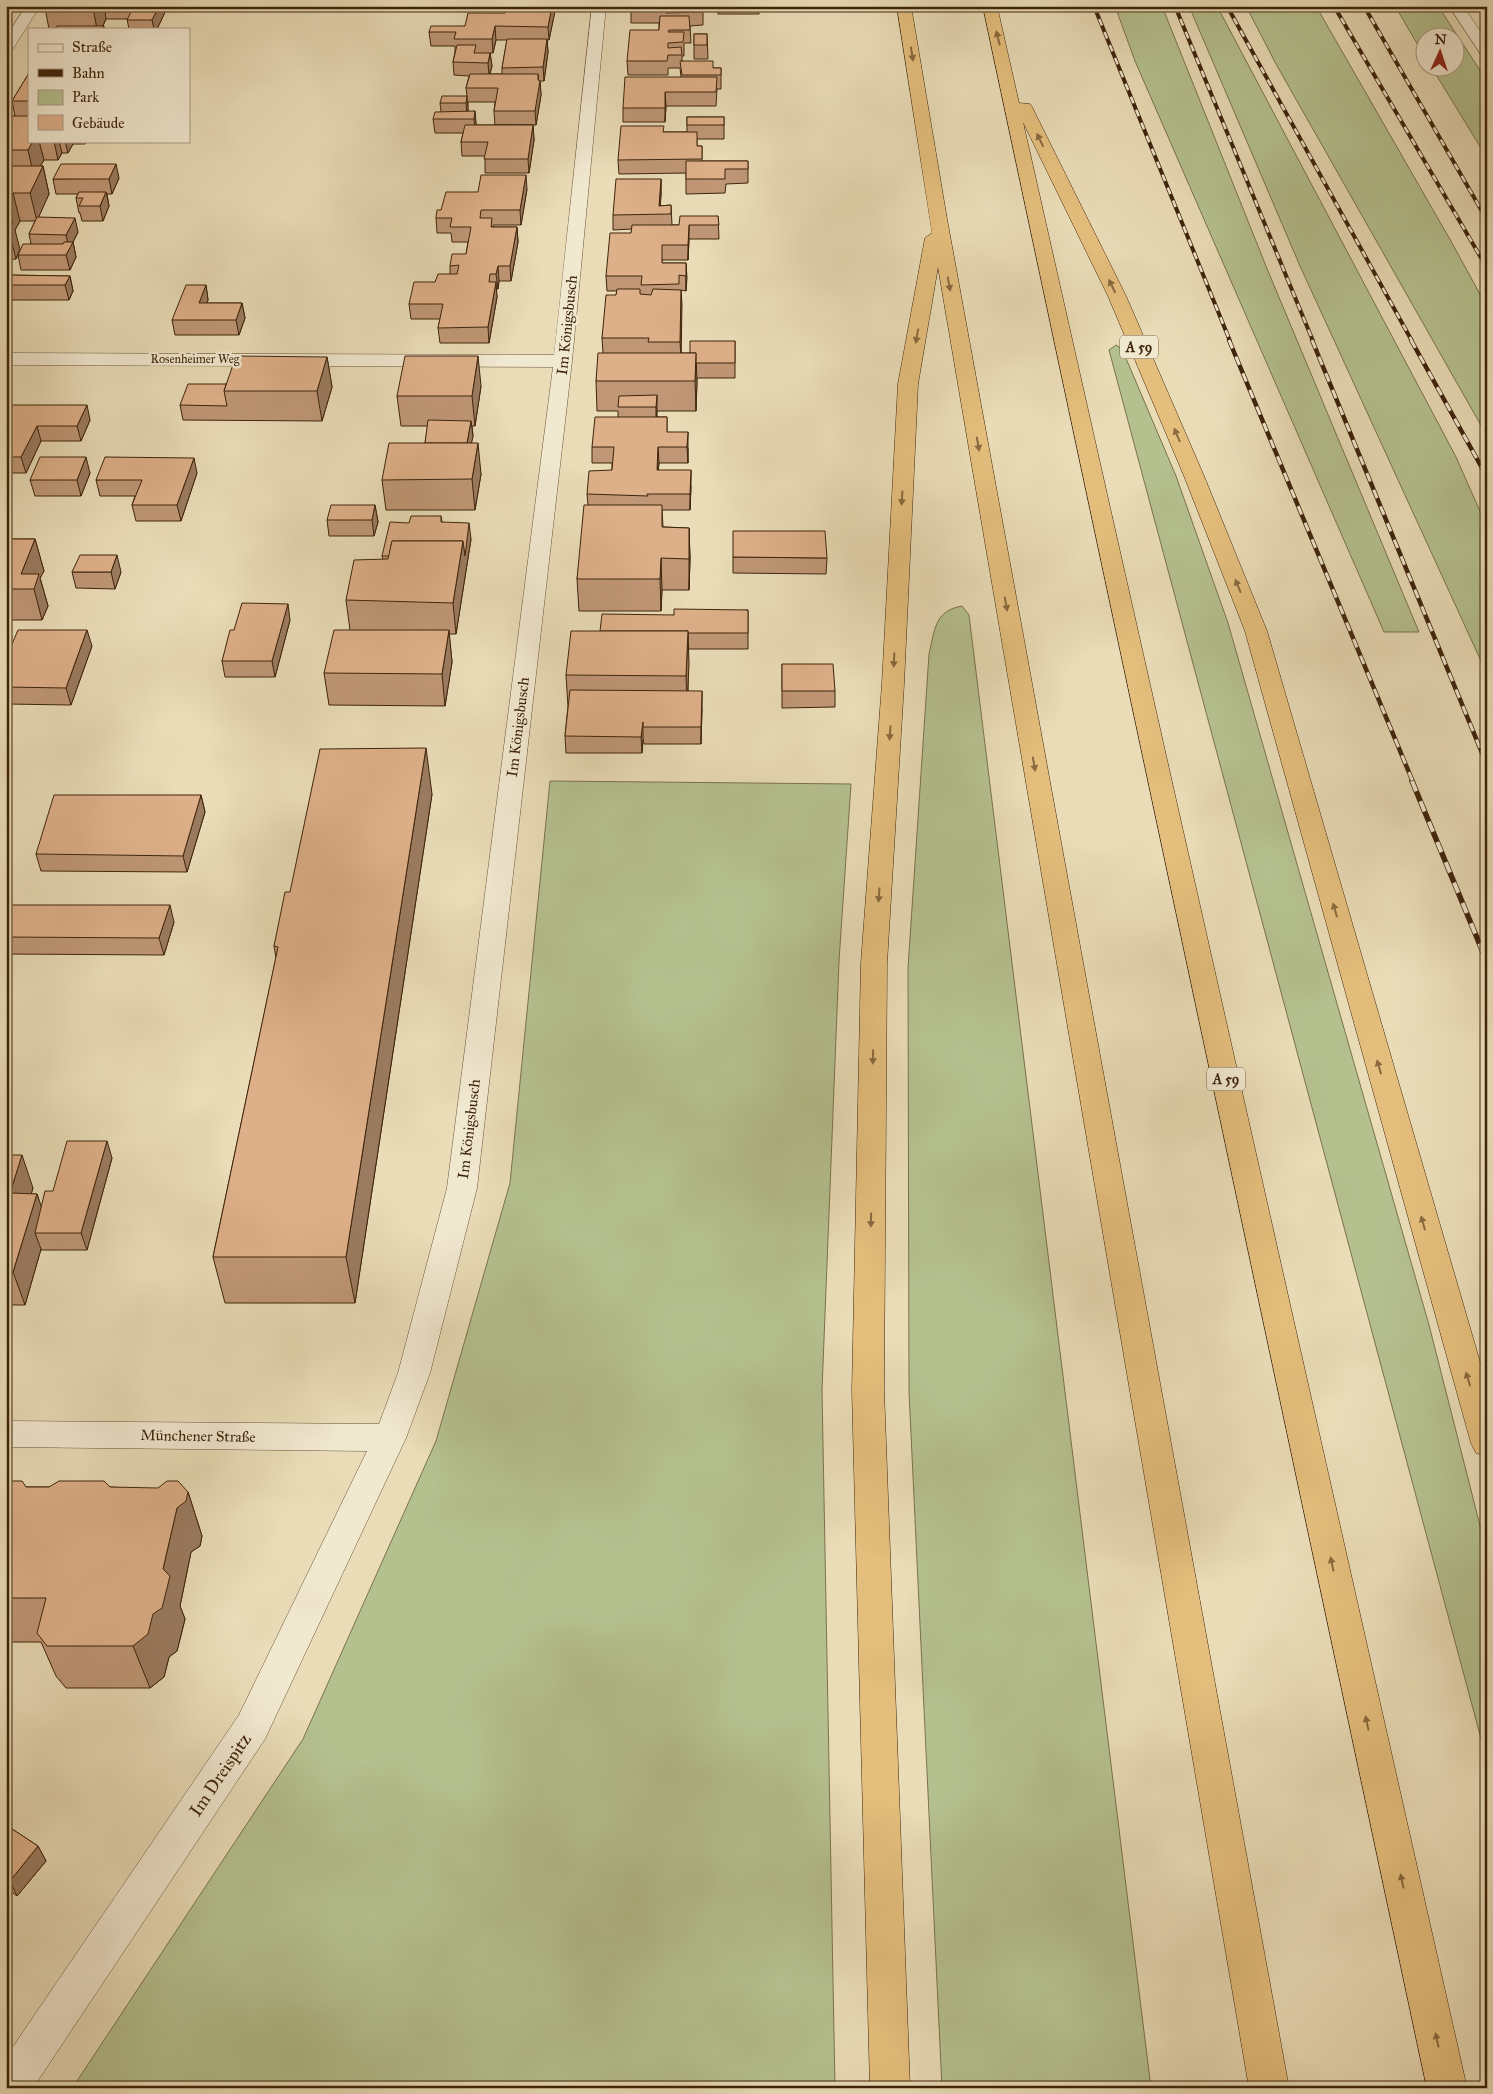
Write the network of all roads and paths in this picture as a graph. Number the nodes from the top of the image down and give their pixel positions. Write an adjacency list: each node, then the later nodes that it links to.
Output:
1 (33, 6): 6 (street)
2 (599, 6): 11 (street, Im Königsbusch)
3 (904, 6): 9 (highway, one-way to 9)
4 (990, 6): 8 (highway, A 59, one-way to 4)
5 (1456, 6): 7 (street)
6 (6, 49)
7 (1487, 53)
8 (1006, 70): 14 (highway, A 59, one-way to 8); 18 (highway, A 59, one-way to 8)
9 (938, 219): 16 (highway, one-way to 16); 17 (highway, one-way to 17)
10 (6, 358): 11 (street, Rosenheimer Weg)
11 (563, 361): 13 (street, Im Königsbusch)
12 (6, 1434): 13 (street, Münchener Straße)
13 (390, 1438): 15 (street, Im Dreispitz)
14 (1487, 1443)
15 (9, 2088)
16 (890, 2088)
17 (1269, 2088)
18 (1447, 2088)

